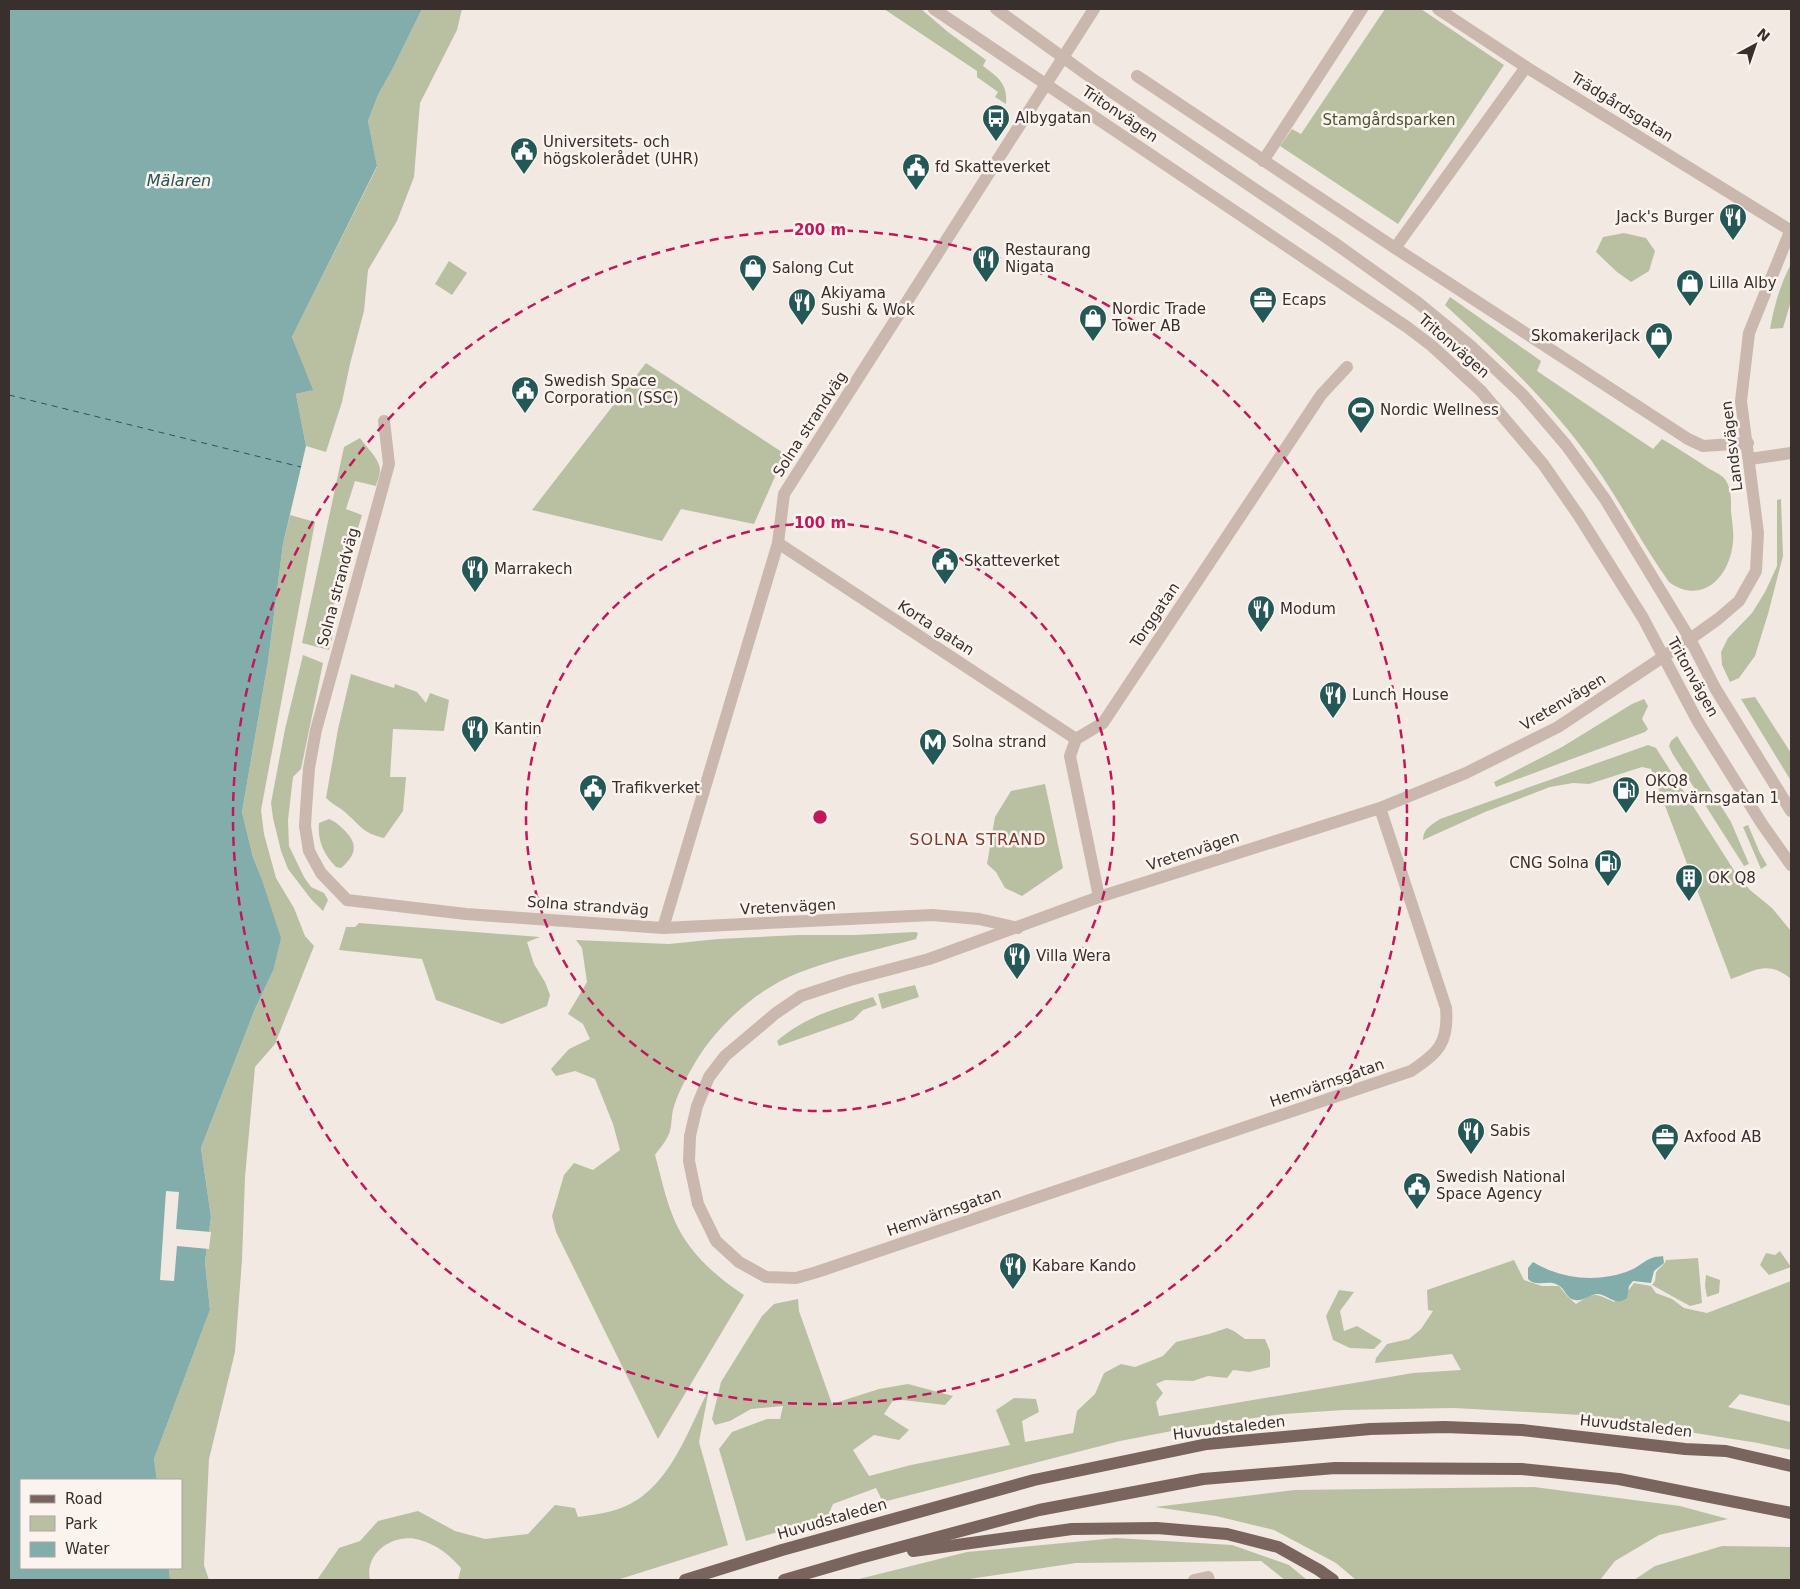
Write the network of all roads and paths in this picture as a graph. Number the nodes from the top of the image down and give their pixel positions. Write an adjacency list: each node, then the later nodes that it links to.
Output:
1 (934, 9): 9 (street, Tritonvägen)
2 (996, 9): 6 (street, Tritonvägen)
3 (1094, 9): 6 (street)
4 (1362, 9): 10 (street)
5 (1438, 9): 7 (street, Trädgårdsgatan)
6 (1064, 58): 9 (street, Solna strandväg); 19 (street, Tritonvägen)
7 (1526, 67): 11 (street, Trädgårdsgatan); 12 (street)
8 (1137, 76): 10 (street)
9 (1046, 85): 18 (street, Solna strandväg); 20 (street, Tritonvägen)
10 (1263, 161): 12 (street)
11 (1791, 230): 15 (street, Landsvägen)
12 (1396, 248): 15 (street)
13 (1347, 366): 21 (street, Torggatan)
14 (384, 421): 26 (street, Solna strandväg)
15 (1748, 443): 17 (street, Landsvägen)
16 (1791, 454): 17 (street)
17 (1750, 459): 19 (street, Landsvägen)
18 (778, 543): 21 (street, Korta gatan); 26 (street, Solna strandväg)
19 (1690, 639): 20 (street, Vretenvägen); 23 (street, Tritonvägen)
20 (1663, 657): 22 (street, Vretenvägen); 24 (street, Tritonvägen)
21 (1076, 739): 25 (street)
22 (1380, 808): 25 (street, Vretenvägen); 27 (street, Hemvärnsgatan)
23 (1791, 811)
24 (1791, 865)
25 (1099, 898): 27 (street, Vretenvägen)
26 (663, 928): 27 (street, Vretenvägen)
27 (1018, 928)
28 (1791, 1466): 32 (main road, Huvudstaleden)
29 (1791, 1512): 30 (main road)
30 (860, 1558): 33 (main road); 35 (main road)
31 (1209, 1579): 34 (street)
32 (684, 1580)
33 (784, 1580)
34 (1194, 1580)
35 (1333, 1580)

